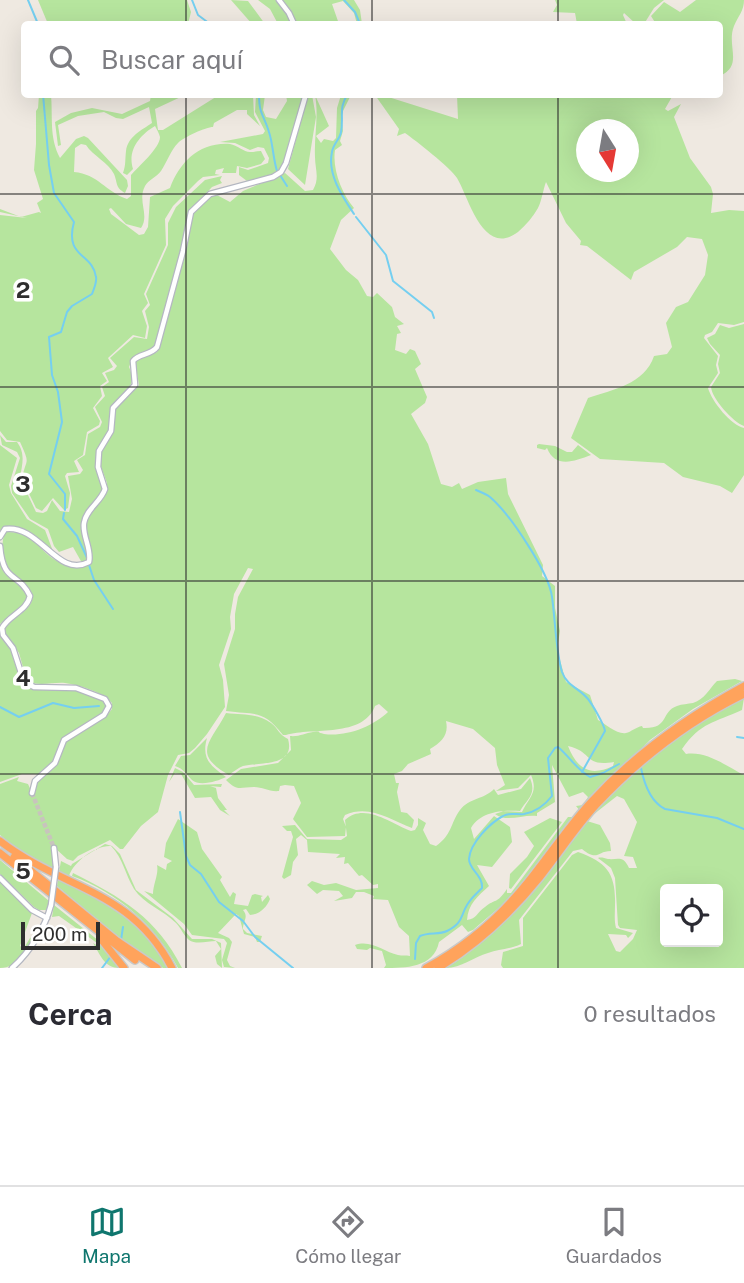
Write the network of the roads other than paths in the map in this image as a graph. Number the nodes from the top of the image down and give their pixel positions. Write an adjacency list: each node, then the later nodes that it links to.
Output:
1 (279, 0): 2 (street)
2 (293, 21)
3 (305, 98): 4 (street)
4 (0, 537)
5 (0, 546): 9 (street)
6 (744, 686): 8 (highway)
7 (744, 694): 8 (highway)
8 (638, 760): 10 (highway)
9 (33, 793)
10 (578, 823): 20 (highway); 20 (highway)
11 (0, 843): 24 (highway); 25 (highway)
12 (54, 848): 16 (street, bridge)
13 (0, 853): 14 (highway)
14 (27, 875): 22 (highway); 23 (highway)
15 (0, 878): 17 (street)
16 (51, 907): 17 (street); 18 (street)
17 (38, 913): 18 (street); 19 (street)
18 (47, 918): 19 (street)
19 (44, 925): 21 (street)
20 (432, 966): 26 (highway)
21 (12, 968)
22 (124, 968)
23 (148, 968)
24 (157, 968)
25 (172, 968)
26 (420, 968)

